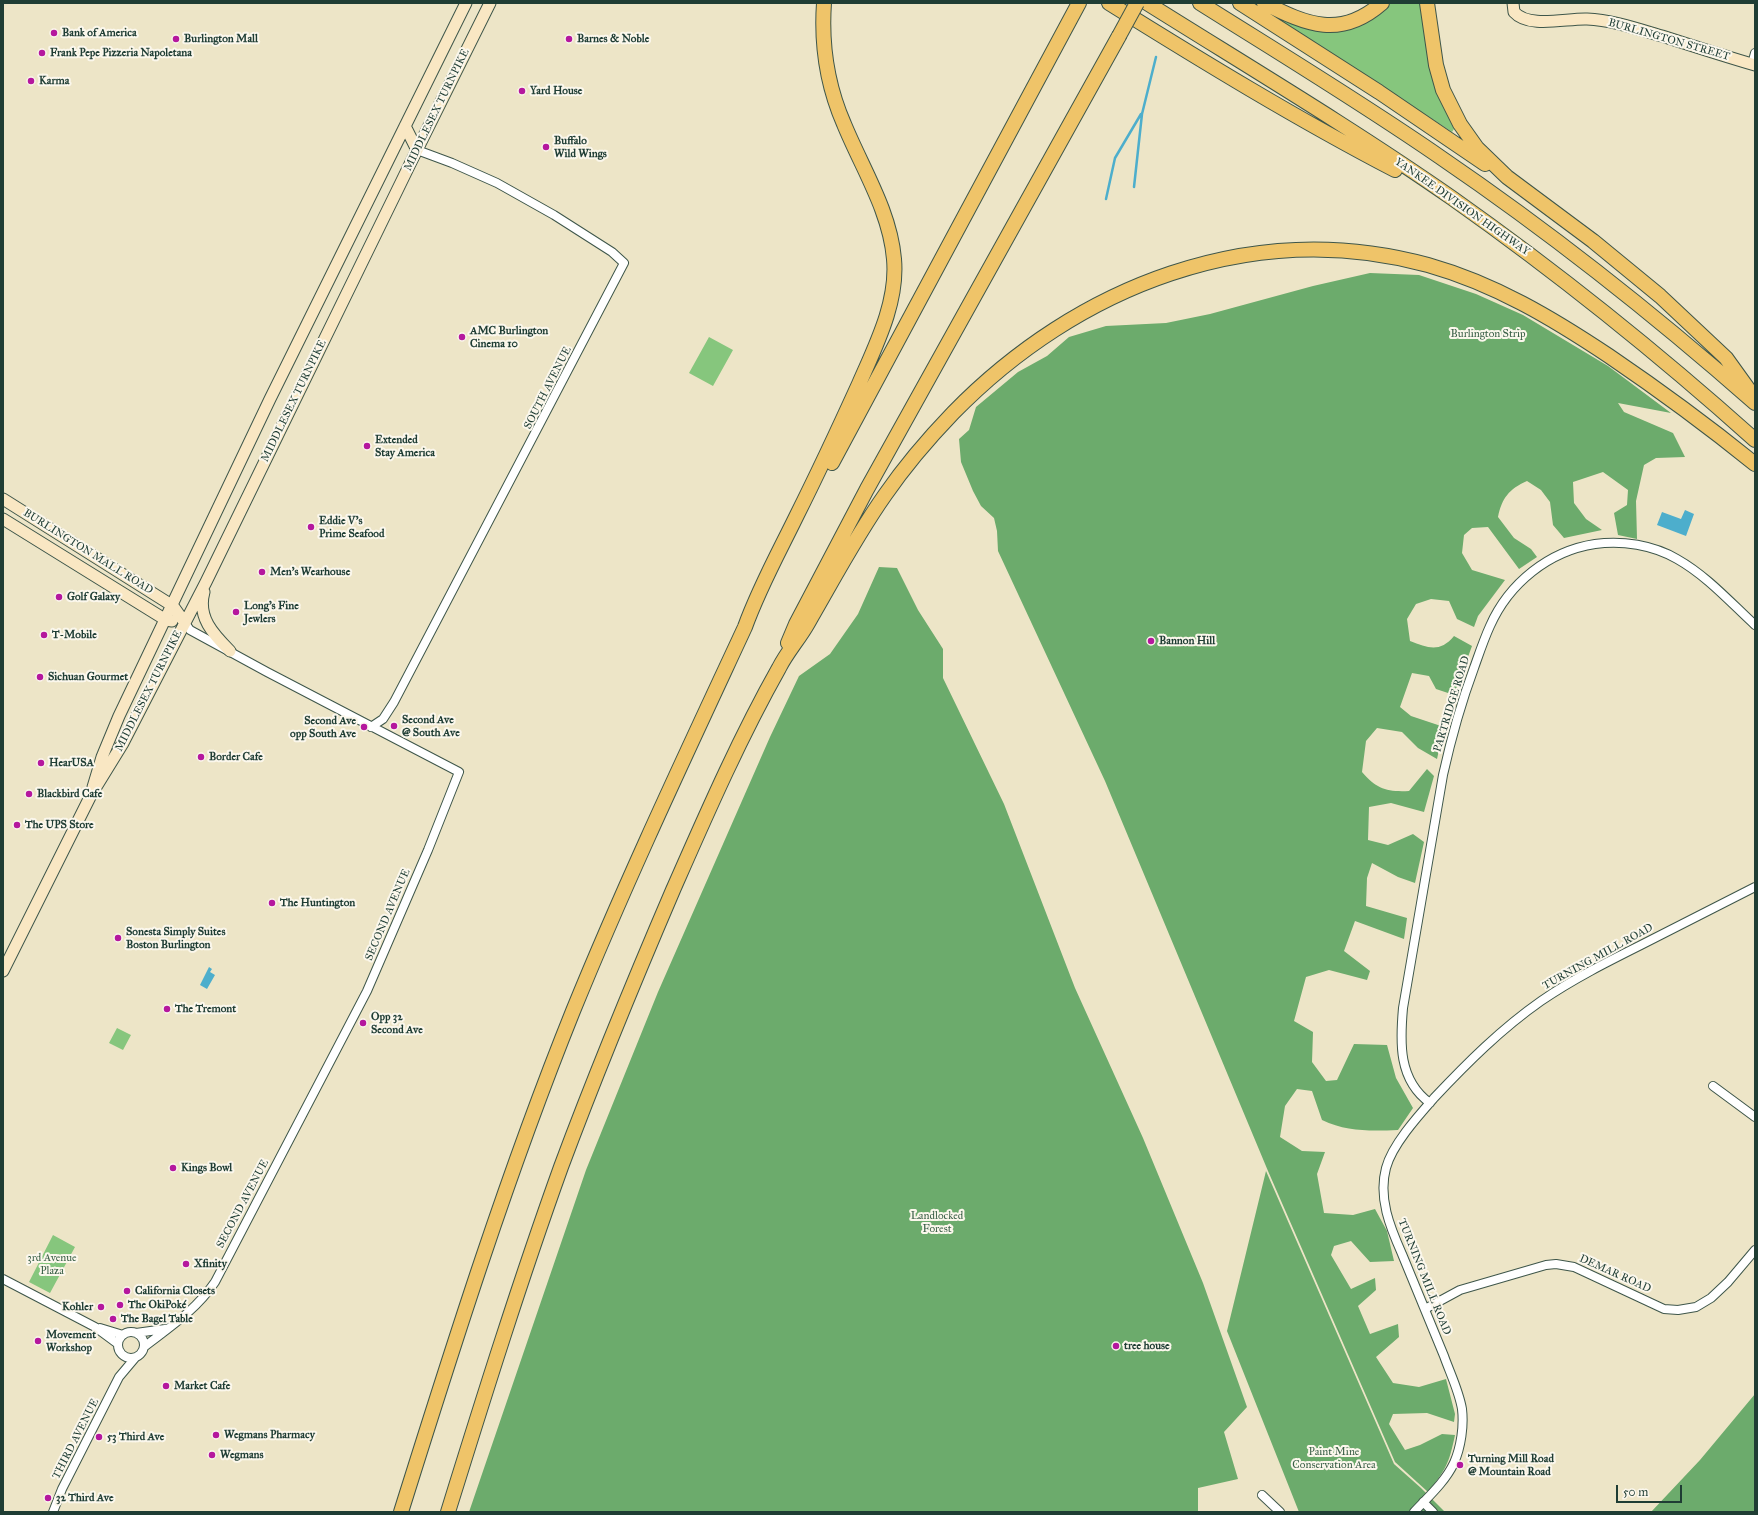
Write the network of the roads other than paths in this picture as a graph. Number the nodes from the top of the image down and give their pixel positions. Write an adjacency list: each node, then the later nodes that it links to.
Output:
1 (466, 3): 15 (main road, MIDDLESEX TURNPIKE)
2 (490, 3): 16 (main road, MIDDLESEX TURNPIKE)
3 (824, 3): 30 (highway)
4 (1109, 3): 18 (highway)
5 (1137, 3): 32 (highway, bridge)
6 (1147, 3): 18 (highway, YANKEE DIVISION HIGHWAY)
7 (1200, 3): 20 (highway)
8 (1240, 3): 17 (highway)
9 (1264, 3): 10 (highway)
10 (1382, 3)
11 (1428, 3): 17 (highway)
12 (1078, 6): 30 (highway)
13 (1513, 7): 14 (main road, BURLINGTON STREET)
14 (1754, 61)
15 (405, 126): 16 (main road); 26 (main road, MIDDLESEX TURNPIKE)
16 (417, 150): 25 (main road, MIDDLESEX TURNPIKE); 33 (street, SOUTH AVENUE)
17 (1507, 177): 19 (highway)
18 (1452, 198): 21 (highway, YANKEE DIVISION HIGHWAY)
19 (1755, 398)
20 (1755, 403)
21 (1755, 440)
22 (1755, 464): 32 (highway)
23 (3, 499): 26 (main road, BURLINGTON MALL ROAD)
24 (3, 519): 27 (main road, BURLINGTON MALL ROAD)
25 (206, 582): 28 (main road, MIDDLESEX TURNPIKE); 31 (main road)
26 (173, 606): 27 (main road, MIDDLESEX TURNPIKE); 28 (main road)
27 (166, 620): 28 (main road); 34 (main road, MIDDLESEX TURNPIKE)
28 (185, 623): 31 (street, SECOND AVENUE); 34 (main road, MIDDLESEX TURNPIKE)
29 (1755, 625): 38 (street, PARTRIDGE ROAD)
30 (745, 627): 55 (highway)
31 (230, 651): 33 (street, SECOND AVENUE)
32 (782, 662): 56 (highway)
33 (371, 727): 44 (street, SECOND AVENUE)
34 (91, 795): 36 (main road, MIDDLESEX TURNPIKE)
35 (1755, 887): 38 (street, TURNING MILL ROAD)
36 (3, 971)
37 (1713, 1086): 39 (street)
38 (1430, 1103): 42 (street, TURNING MILL ROAD)
39 (1755, 1117)
40 (1755, 1250): 42 (street, DEMAR ROAD)
41 (3, 1280): 43 (street)
42 (1425, 1309): 53 (street, TURNING MILL ROAD)
43 (95, 1327): 46 (street); 47 (street)
44 (168, 1329): 45 (street); 48 (street, SECOND AVENUE)
45 (136, 1333): 46 (street); 48 (street)
46 (123, 1335): 47 (street)
47 (118, 1344): 49 (street)
48 (144, 1347): 50 (street)
49 (122, 1354): 50 (street); 51 (street, THIRD AVENUE)
50 (135, 1358): 51 (street, THIRD AVENUE)
51 (120, 1376): 54 (street, THIRD AVENUE)
52 (1262, 1495): 57 (street)
53 (1423, 1502): 58 (street, TURNING MILL ROAD); 59 (street)
54 (53, 1512)
55 (401, 1512)
56 (448, 1512)
57 (1280, 1512)
58 (1414, 1512)
59 (1433, 1512)

